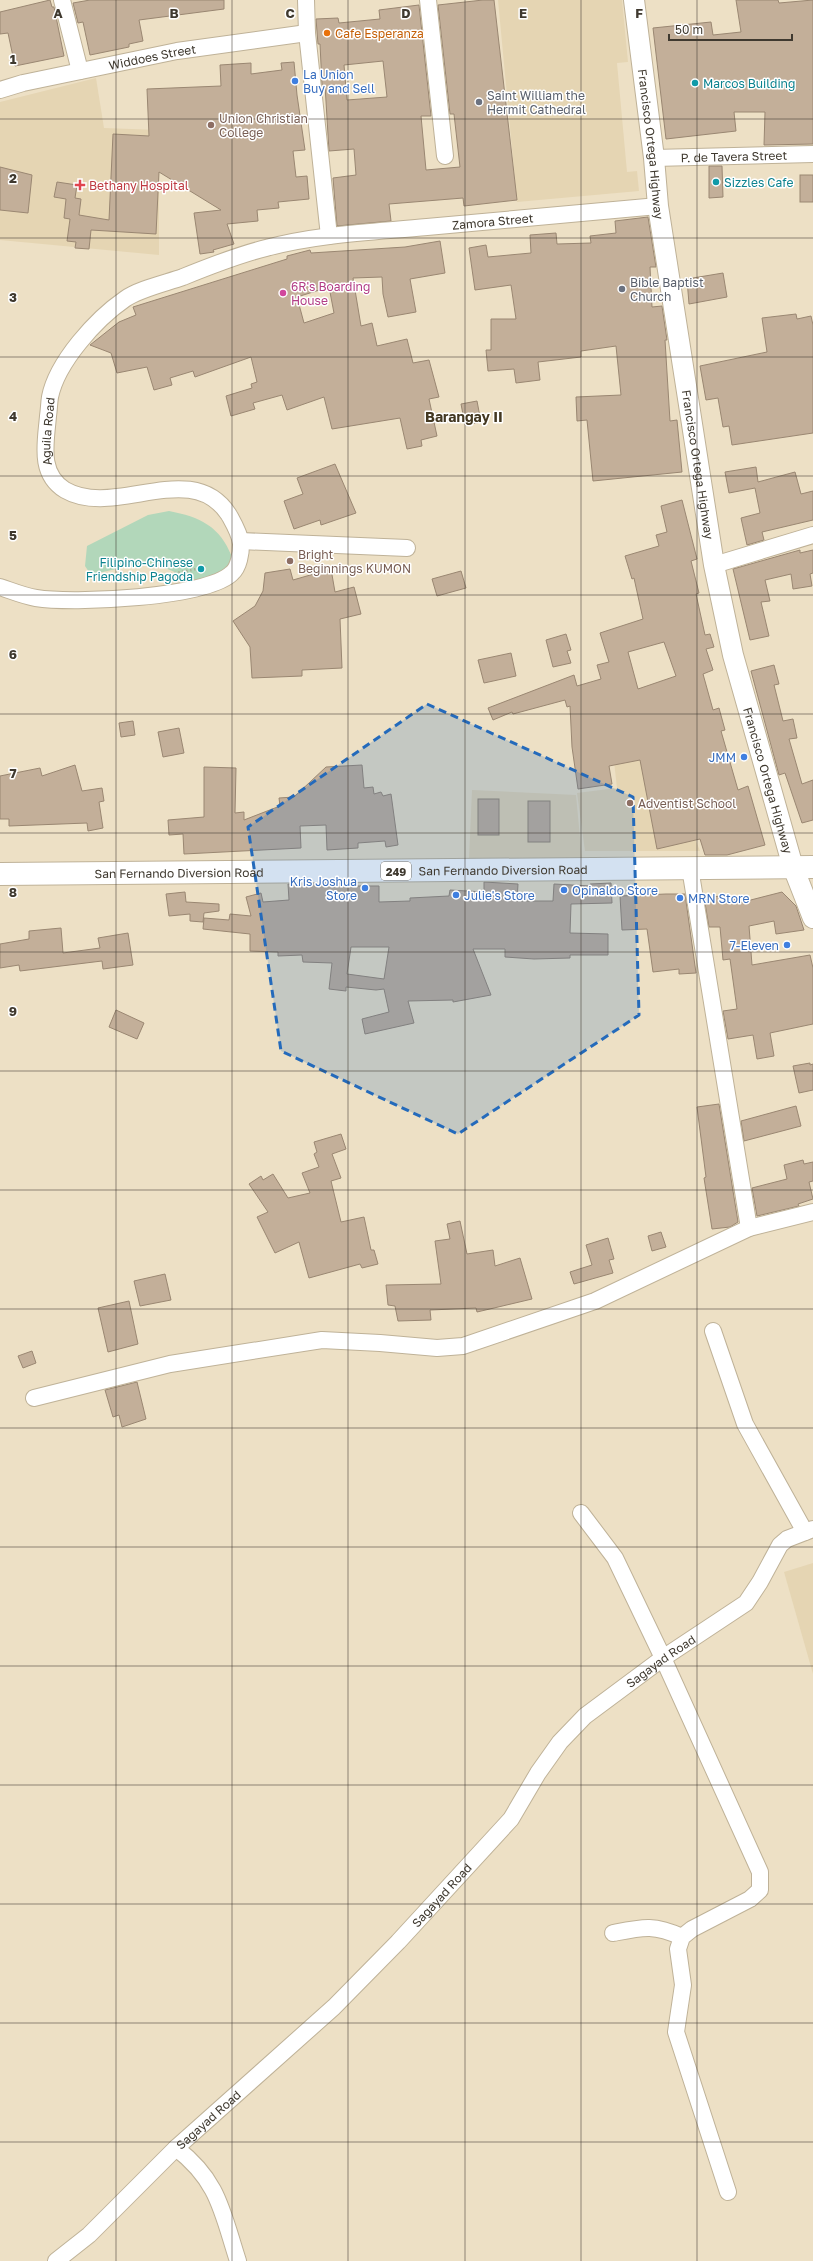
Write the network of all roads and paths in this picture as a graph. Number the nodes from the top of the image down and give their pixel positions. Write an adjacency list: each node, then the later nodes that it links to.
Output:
1 (62, 0): 7 (street)
2 (306, 0): 3 (street); 6 (street)
3 (310, 0)
4 (428, 0): 10 (street)
5 (634, 0): 11 (main road, Francisco Ortega Highway)
6 (307, 33): 7 (street, Widdoes Street); 13 (street)
7 (80, 71): 8 (street, Widdoes Street)
8 (0, 90)
9 (813, 154): 11 (street, P. de Tavera Street)
10 (445, 156)
11 (654, 158): 12 (main road, Francisco Ortega Highway)
12 (658, 206): 13 (street, Zamora Street); 17 (main road, Francisco Ortega Highway)
13 (329, 236): 15 (street, Aguila Road)
14 (813, 535): 17 (street)
15 (241, 541): 16 (street); 18 (street, Aguila Road)
16 (407, 548)
17 (714, 565): 19 (main road, Francisco Ortega Highway)
18 (0, 587)
19 (803, 867): 20 (highway, San Fernando Diversion Road / 249); 22 (main road, Francisco Ortega Highway)
20 (690, 868): 21 (highway, San Fernando Diversion Road / 249); 24 (street)
21 (0, 874)
22 (813, 918)
23 (813, 1212): 24 (street)
24 (749, 1228): 26 (street)
25 (713, 1331): 28 (street)
26 (34, 1398)
27 (581, 1513): 29 (street)
28 (809, 1530): 29 (street, Sagayad Road)
29 (663, 1658): 31 (street); 32 (street, Sagayad Road)
30 (613, 1933): 31 (street)
31 (682, 1937): 33 (street)
32 (176, 2148): 34 (street, Sagayad Road); 35 (street)
33 (728, 2192)
34 (56, 2261)
35 (238, 2261)

